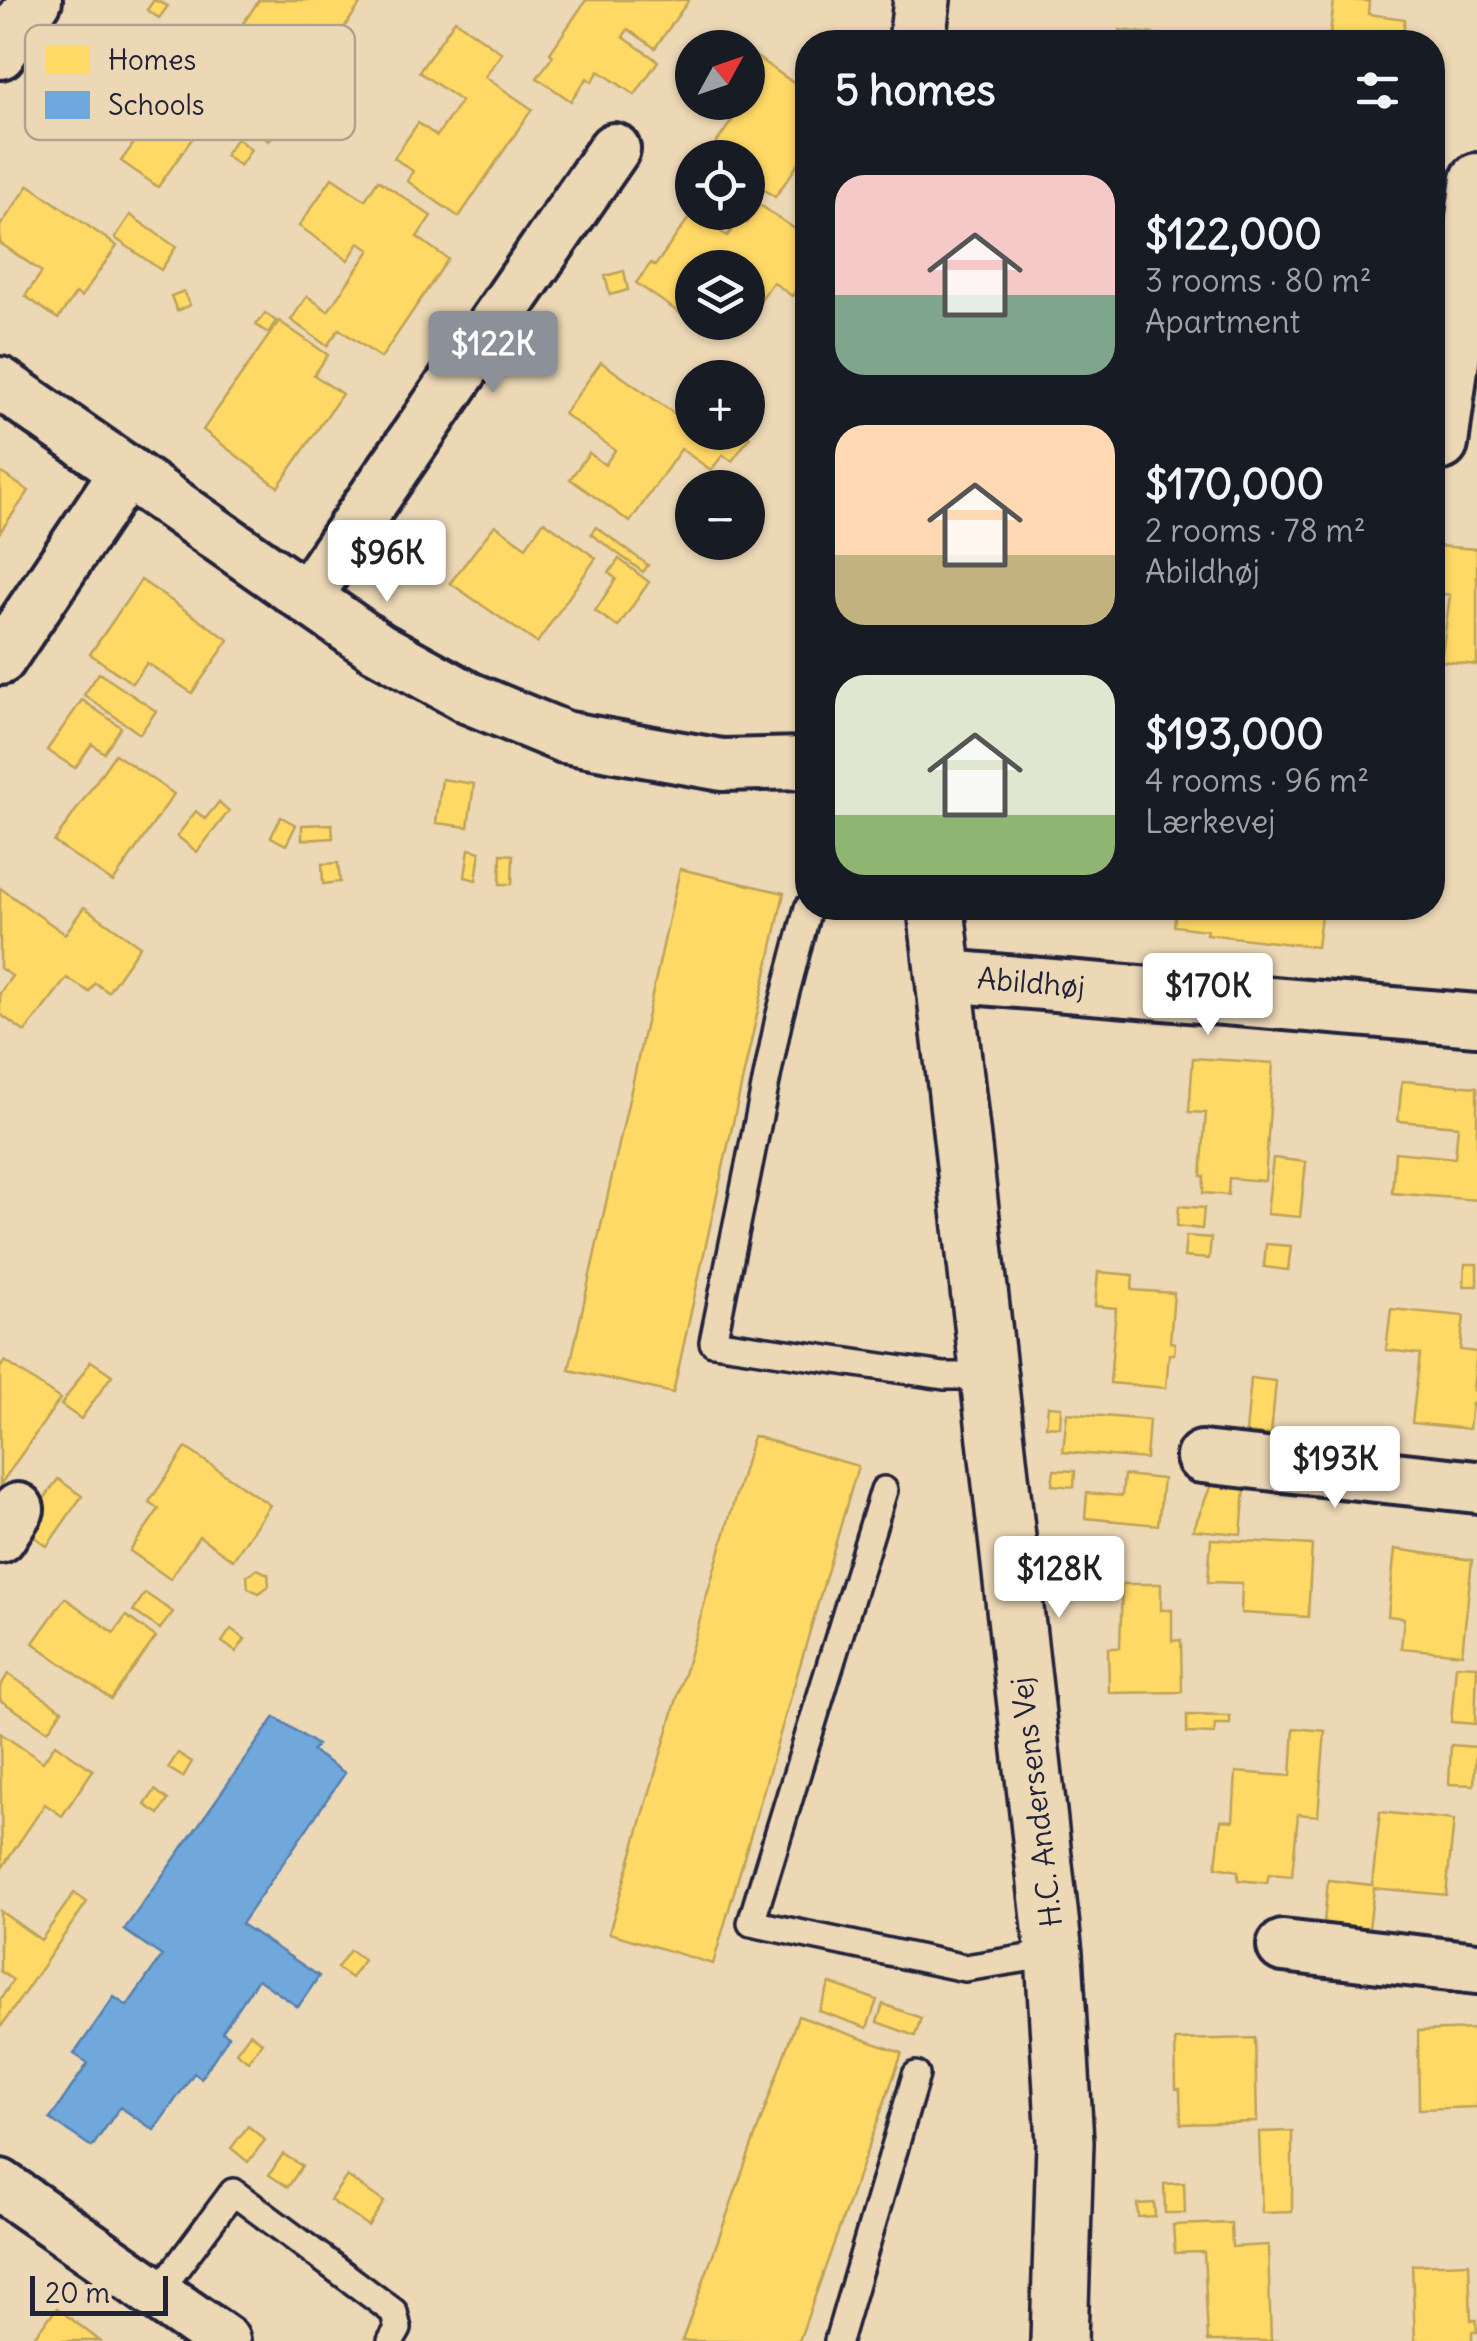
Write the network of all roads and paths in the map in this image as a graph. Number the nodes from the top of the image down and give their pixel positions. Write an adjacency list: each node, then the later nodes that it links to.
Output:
1 (36, 0): 4 (street)
2 (922, 0): 3 (street)
3 (919, 30)
4 (0, 54)
5 (614, 150): 10 (street)
6 (1477, 179): 8 (street)
7 (0, 384): 9 (street)
8 (1451, 445)
9 (126, 471): 10 (street); 11 (street)
10 (306, 597): 12 (street)
11 (0, 659)
12 (795, 763)
13 (805, 920): 17 (lane)
14 (937, 920): 15 (street, H.C. Andersens Vej)
15 (944, 976): 16 (street, Abildhøj); 17 (street, H.C. Andersens Vej)
16 (1477, 1020)
17 (988, 1376): 22 (street, H.C. Andersens Vej)
18 (1202, 1457): 19 (street)
19 (1477, 1486)
20 (884, 1490): 22 (lane)
21 (1283, 1946): 23 (street)
22 (1054, 1954): 30 (street, H.C. Andersens Vej)
23 (1477, 1968)
24 (916, 2075): 29 (lane)
25 (0, 2185): 26 (street)
26 (157, 2294): 27 (street); 28 (lane)
27 (224, 2341)
28 (392, 2341)
29 (838, 2341)
30 (1059, 2341)

